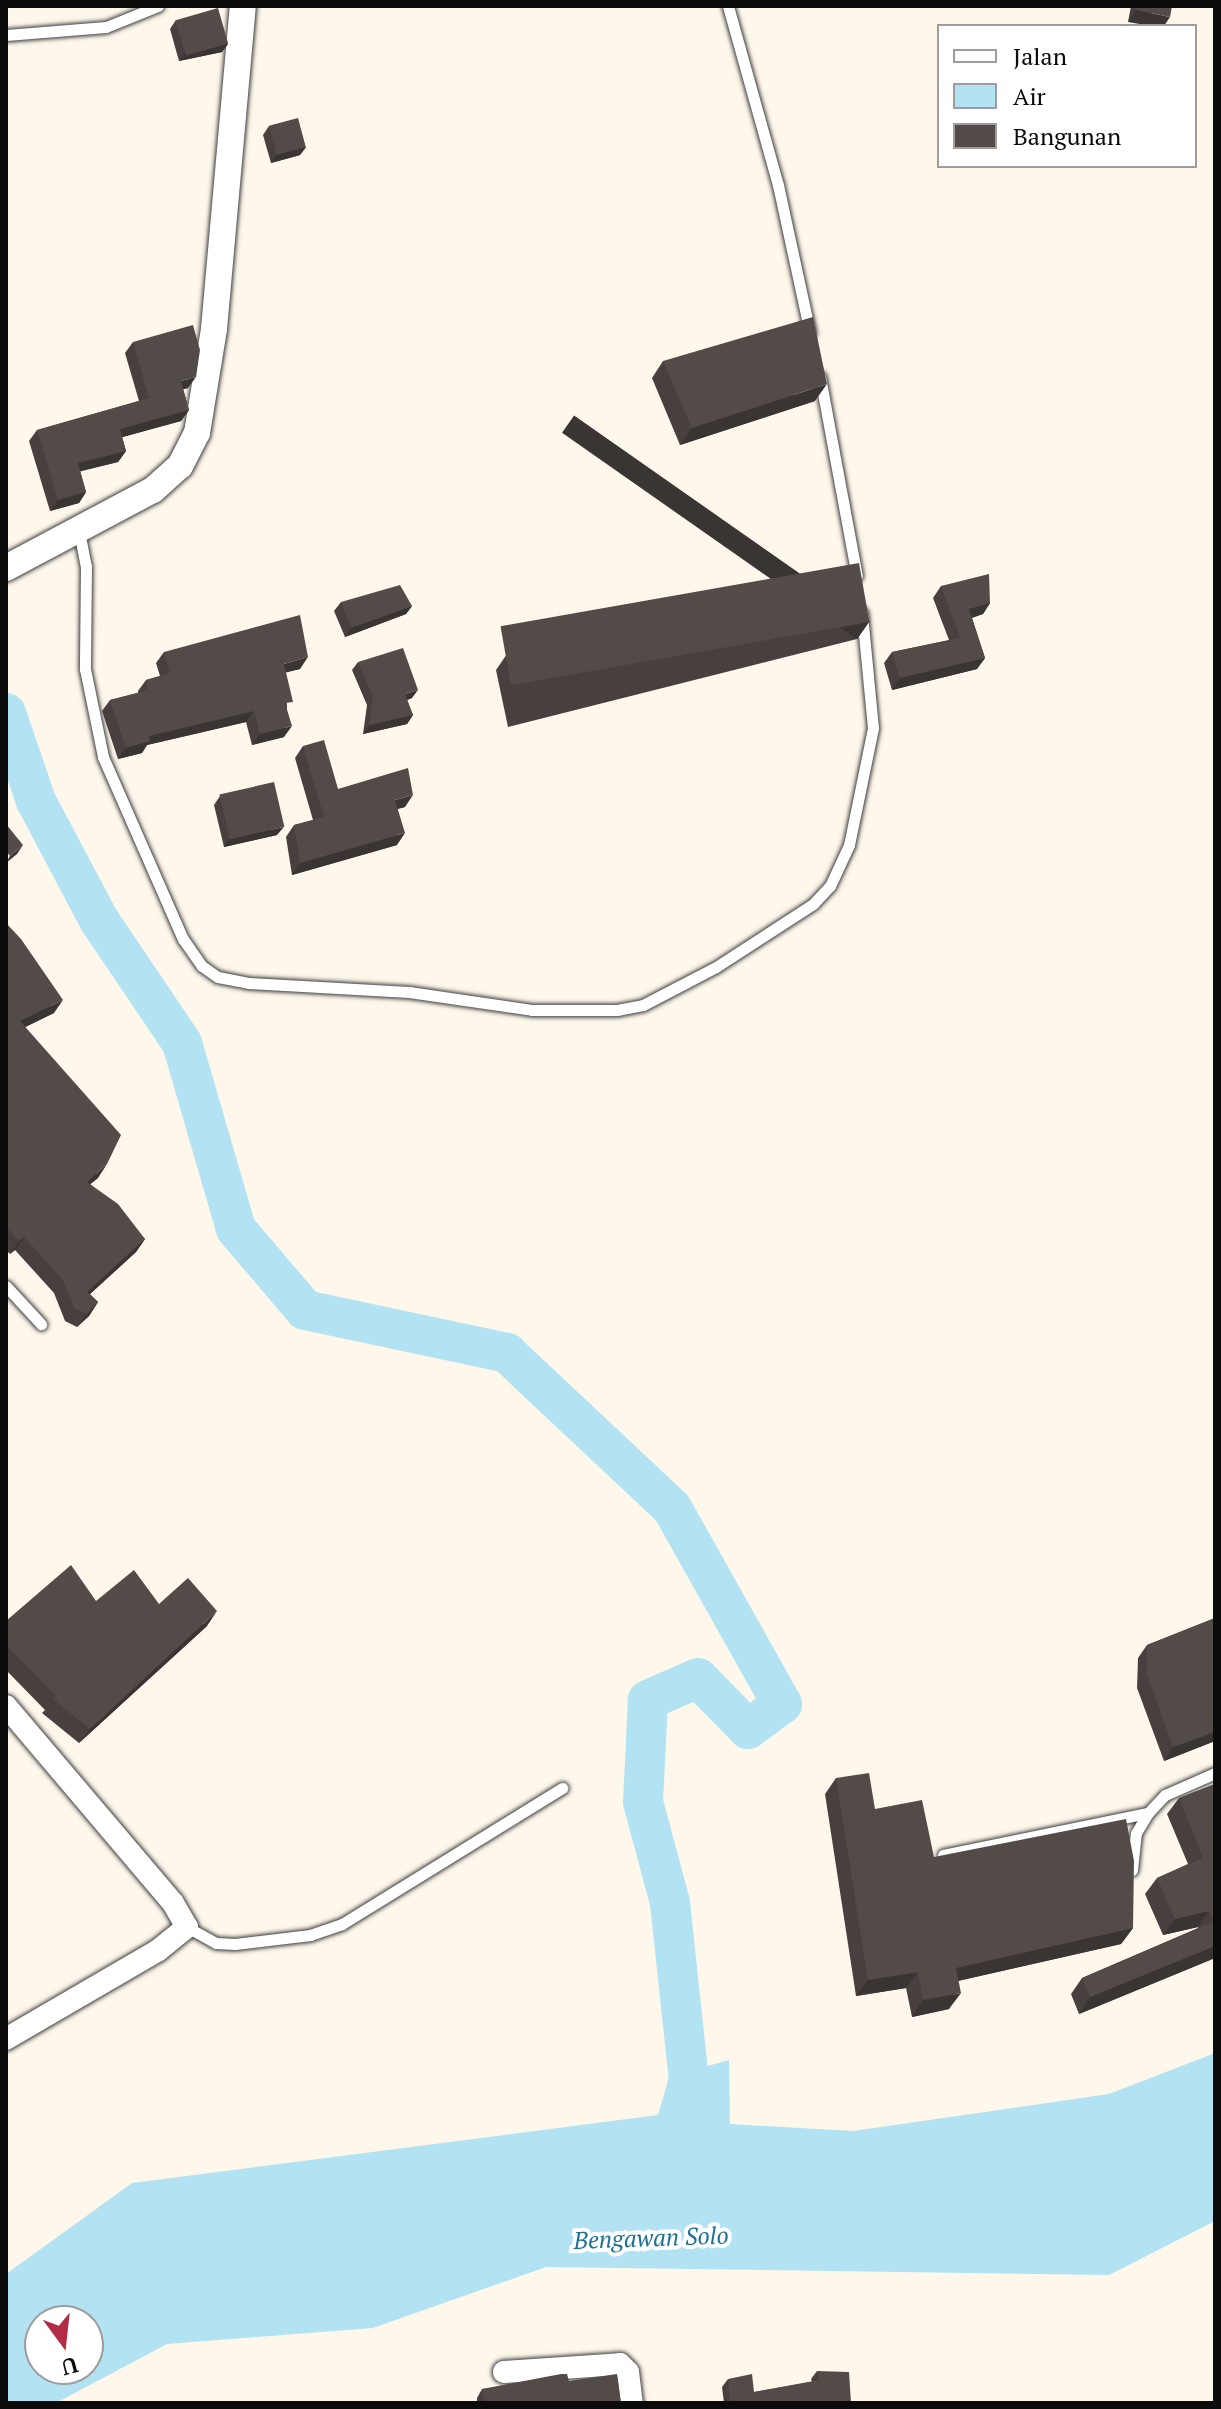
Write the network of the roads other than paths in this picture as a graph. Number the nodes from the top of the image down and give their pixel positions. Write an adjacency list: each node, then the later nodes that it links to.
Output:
1 (158, 6): 4 (lane)
2 (243, 6): 7 (street)
3 (728, 6): 5 (lane)
4 (6, 35)
5 (812, 342)
6 (815, 356): 9 (lane)
7 (79, 531): 8 (street); 10 (lane)
8 (6, 568)
9 (858, 586)
10 (860, 600)
11 (6, 1286): 12 (lane)
12 (41, 1324)
13 (6, 1706): 19 (street)
14 (1215, 1773): 16 (lane)
15 (562, 1788): 19 (lane)
16 (1148, 1813): 17 (lane); 18 (lane)
17 (943, 1855)
18 (1131, 1882)
19 (187, 1927): 20 (street)
20 (6, 2039)
21 (504, 2372): 22 (street)
22 (632, 2403)

